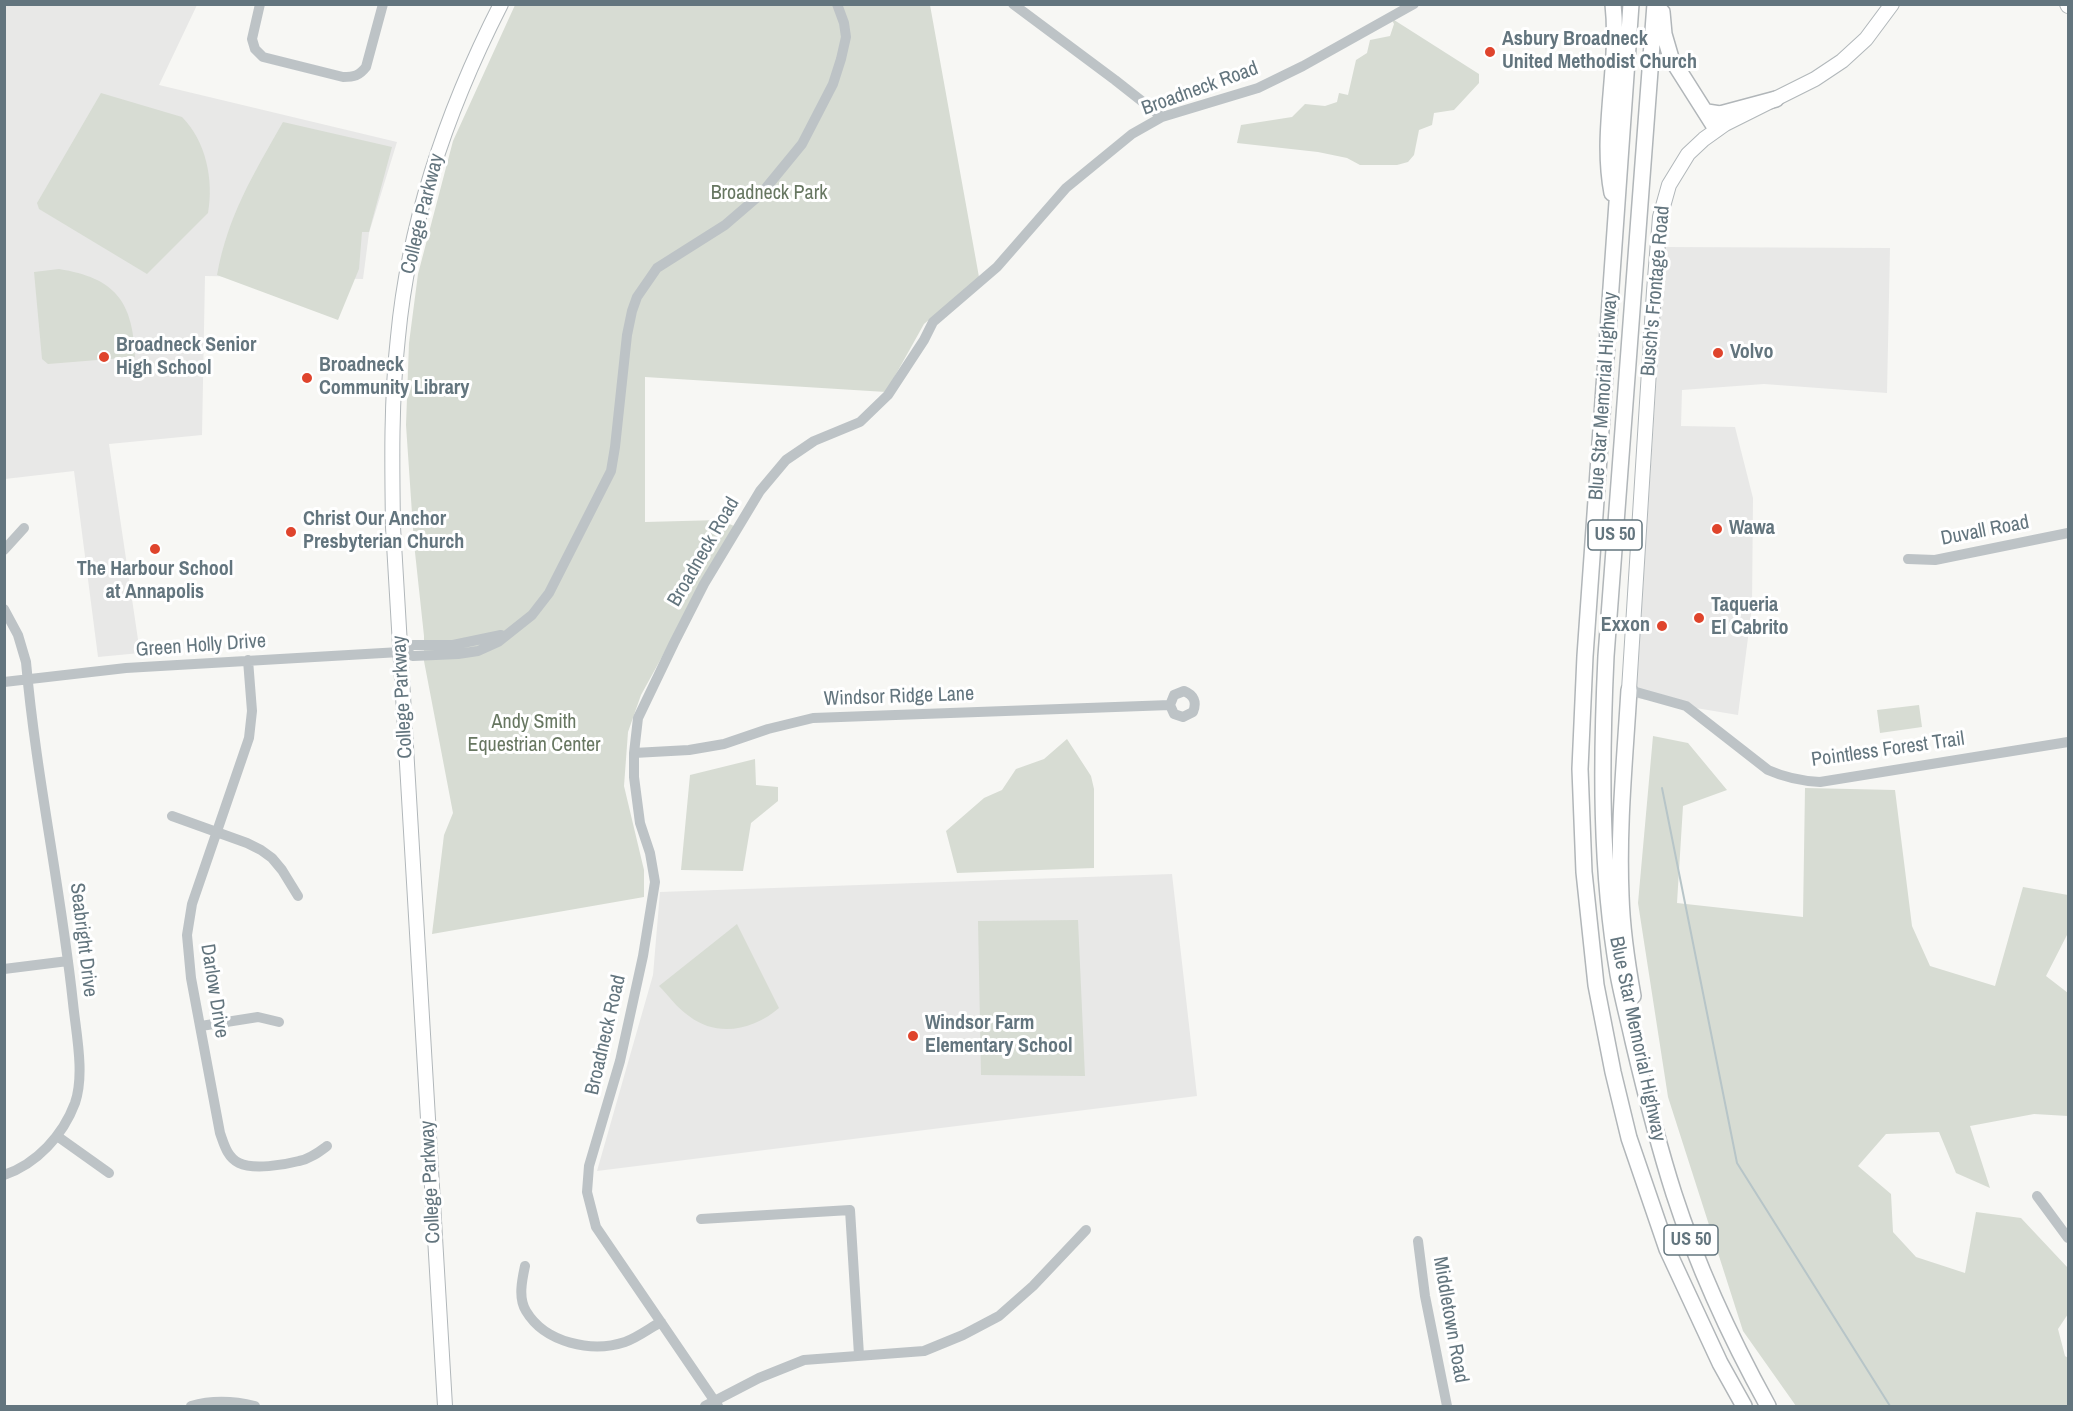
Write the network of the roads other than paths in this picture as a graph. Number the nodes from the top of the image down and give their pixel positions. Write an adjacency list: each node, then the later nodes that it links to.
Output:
1 (260, 4): 2 (street)
2 (383, 4)
3 (501, 4): 22 (main road, College Parkway)
4 (837, 4): 22 (street, Green Holly Drive)
5 (1012, 4): 14 (street)
6 (1414, 4): 14 (street, Broadneck Road)
7 (1613, 4): 16 (highway)
8 (1631, 4): 16 (highway, Blue Star Memorial Highway / US 50)
9 (1655, 4): 37 (highway, Blue Star Memorial Highway / US 50)
10 (1661, 4): 13 (highway)
11 (1892, 4): 12 (main road, Busch's Frontage Road)
12 (1776, 99): 13 (highway); 15 (main road, Busch's Frontage Road)
13 (1707, 112): 15 (highway)
14 (1162, 117): 29 (street, Broadneck Road)
15 (1716, 129): 26 (main road, Busch's Frontage Road)
16 (1617, 213): 56 (highway, Blue Star Memorial Highway / US 50)
17 (24, 528): 19 (street)
18 (2068, 533): 20 (street, Duvall Road)
19 (4, 550)
20 (1908, 559)
21 (4, 609): 24 (street, Seabright Drive)
22 (400, 652): 23 (street, Green Holly Drive); 53 (main road, College Parkway)
23 (248, 660): 24 (street, Green Holly Drive); 31 (street, Darlow Drive)
24 (27, 680): 25 (street, Green Holly Drive); 33 (street, Seabright Drive)
25 (4, 682)
26 (1629, 690): 28 (street, Pointless Forest Trail); 37 (highway)
27 (1170, 705): 29 (street, Windsor Ridge Lane)
28 (2068, 742)
29 (634, 753): 48 (street, Broadneck Road)
30 (172, 816): 31 (street)
31 (217, 833): 32 (street); 36 (street, Darlow Drive)
32 (298, 896)
33 (68, 961): 34 (street); 38 (street, Seabright Drive)
34 (4, 969)
35 (279, 1022): 36 (street)
36 (201, 1026): 39 (street, Darlow Drive)
37 (1639, 1064): 57 (highway, Blue Star Memorial Highway / US 50)
38 (57, 1136): 40 (street); 41 (street, Seabright Drive)
39 (327, 1146)
40 (109, 1173)
41 (4, 1175)
42 (2037, 1196): 45 (street)
43 (701, 1219): 49 (street)
44 (1086, 1230): 49 (street)
45 (2068, 1238)
46 (1418, 1241): 55 (street, Middletown Road)
47 (525, 1266): 48 (street)
48 (662, 1322): 50 (street, Broadneck Road)
49 (859, 1355): 50 (street)
50 (717, 1404): 54 (street)
51 (191, 1407): 52 (street)
52 (255, 1407)
53 (445, 1407)
54 (705, 1407)
55 (1447, 1407)
56 (1744, 1407)
57 (1768, 1407)

